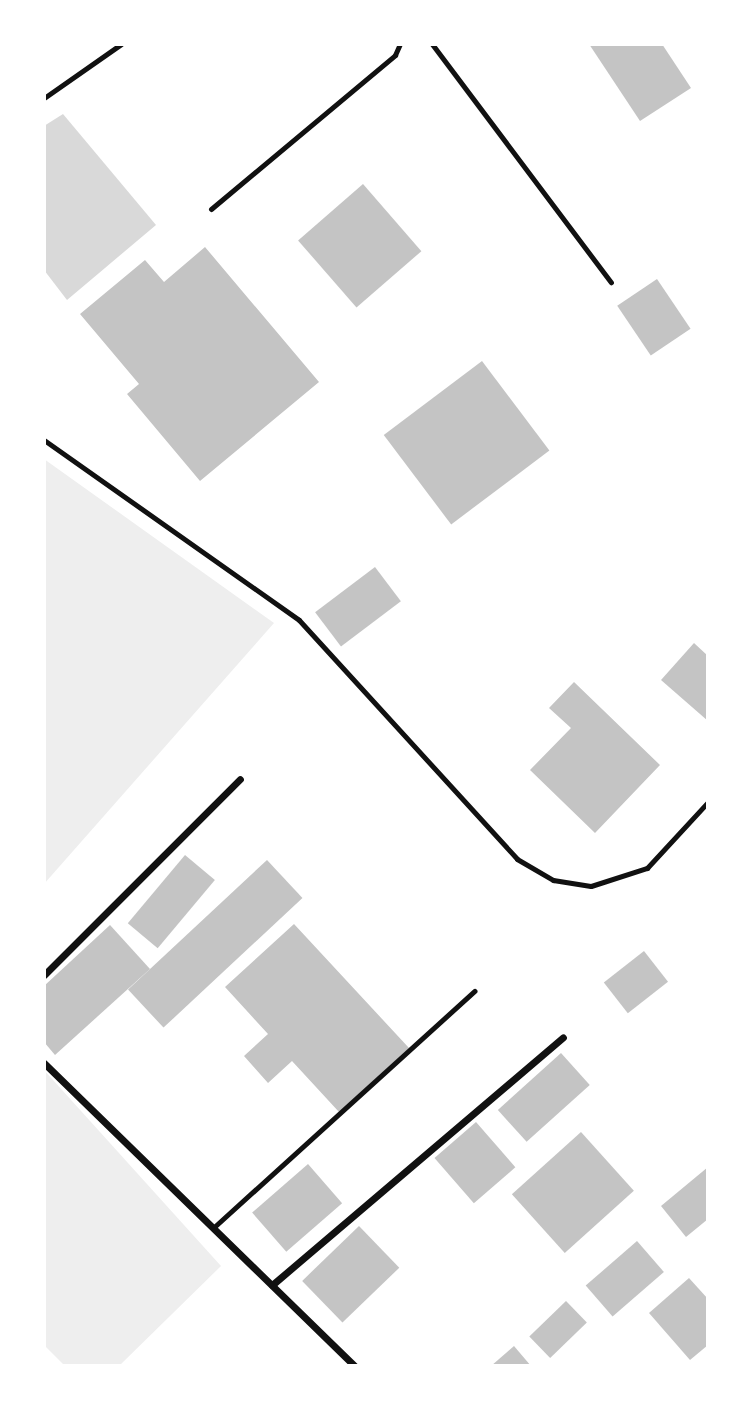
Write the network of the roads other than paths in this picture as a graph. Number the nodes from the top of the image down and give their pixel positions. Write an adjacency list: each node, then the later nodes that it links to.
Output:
1 (121, 44): 4 (lane)
2 (400, 44): 5 (lane)
3 (432, 44): 6 (lane)
4 (44, 98)
5 (211, 209)
6 (611, 282)
7 (44, 440): 9 (lane)
8 (240, 779): 10 (street)
9 (708, 802)
10 (44, 975)
11 (474, 991): 14 (lane)
12 (563, 1037): 15 (street)
13 (44, 1063): 14 (street)
14 (213, 1228): 15 (street)
15 (272, 1285): 16 (street)
16 (355, 1366)

